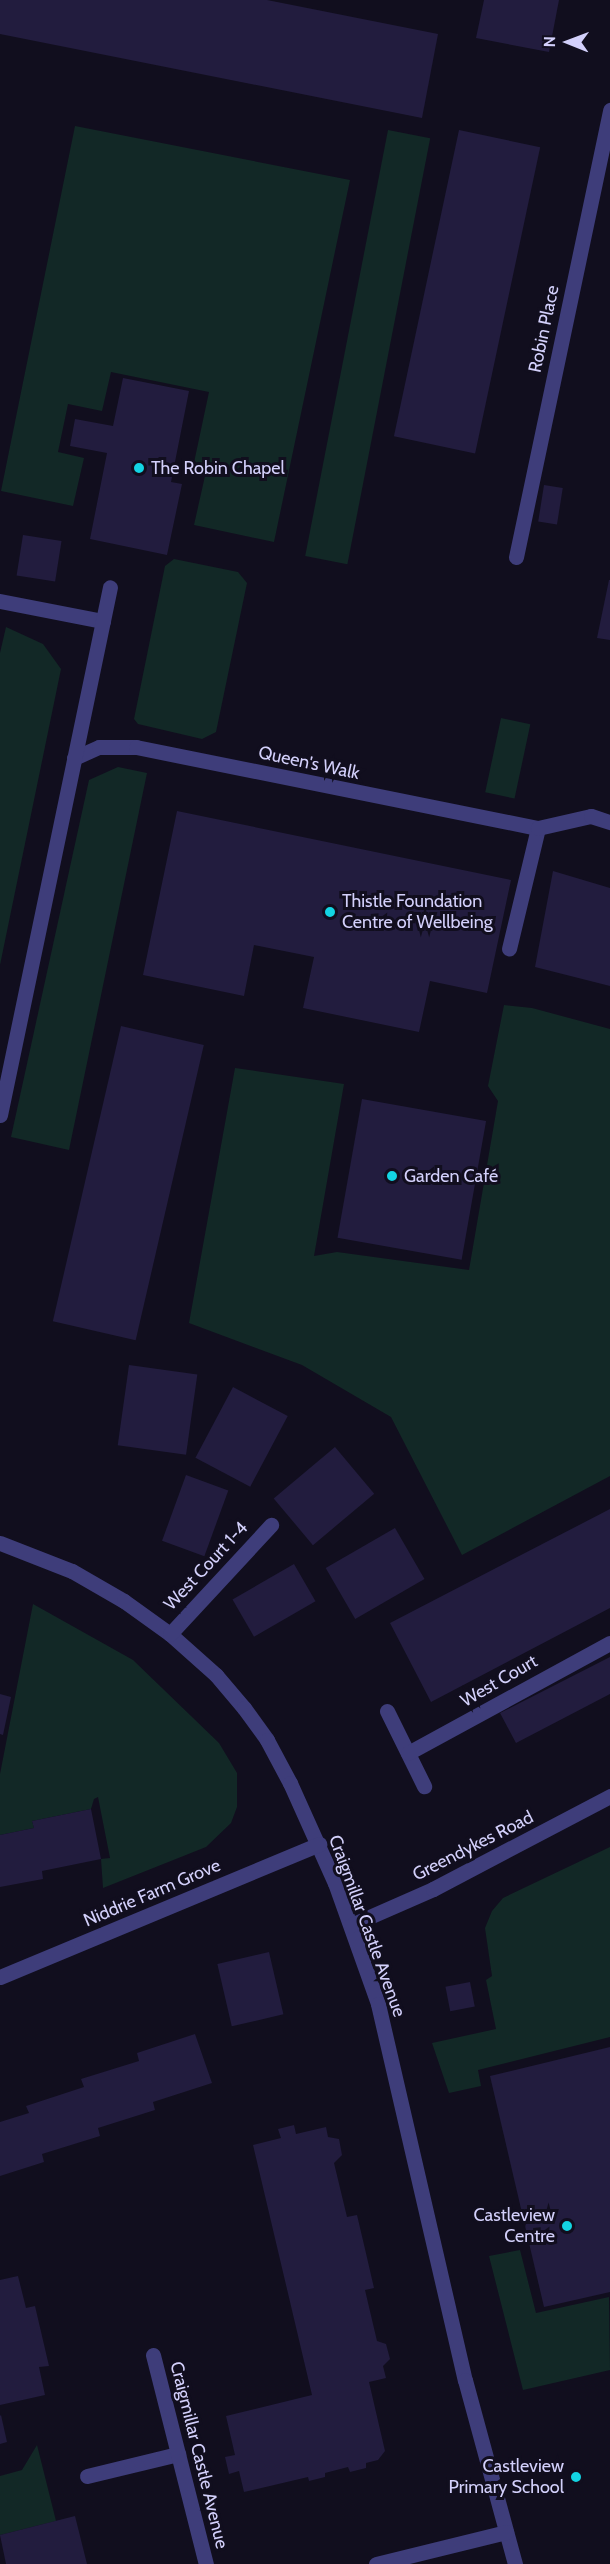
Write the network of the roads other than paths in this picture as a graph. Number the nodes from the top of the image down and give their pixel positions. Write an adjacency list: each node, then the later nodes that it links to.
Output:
1 (610, 110): 2 (street, Robin Place)
2 (607, 137): 3 (street, Robin Place)
3 (516, 557)
4 (110, 586): 6 (street)
5 (0, 601): 6 (street)
6 (103, 621): 7 (street)
7 (74, 758): 9 (street, Queen's Walk); 11 (street)
8 (610, 822): 9 (street)
9 (538, 828): 10 (street)
10 (508, 949)
11 (0, 1115)
12 (271, 1525): 14 (street, West Court 1-4)
13 (0, 1543): 14 (street, Craigmillar Castle Avenue)
14 (170, 1634): 20 (street, Craigmillar Castle Avenue)
15 (610, 1643): 17 (street, West Court)
16 (387, 1711): 17 (street)
17 (408, 1754): 18 (street)
18 (424, 1786)
19 (610, 1796): 21 (street, Greendykes Road)
20 (318, 1844): 21 (street, Craigmillar Castle Avenue); 22 (street, Niddrie Farm Grove)
21 (351, 1925): 26 (street, Craigmillar Castle Avenue)
22 (0, 1977)
23 (153, 2355): 24 (street, Craigmillar Castle Avenue)
24 (178, 2454): 25 (street); 27 (street, Craigmillar Castle Avenue)
25 (87, 2476)
26 (506, 2532): 28 (street); 29 (street, Craigmillar Castle Avenue)
27 (206, 2564)
28 (376, 2564)
29 (514, 2564)

